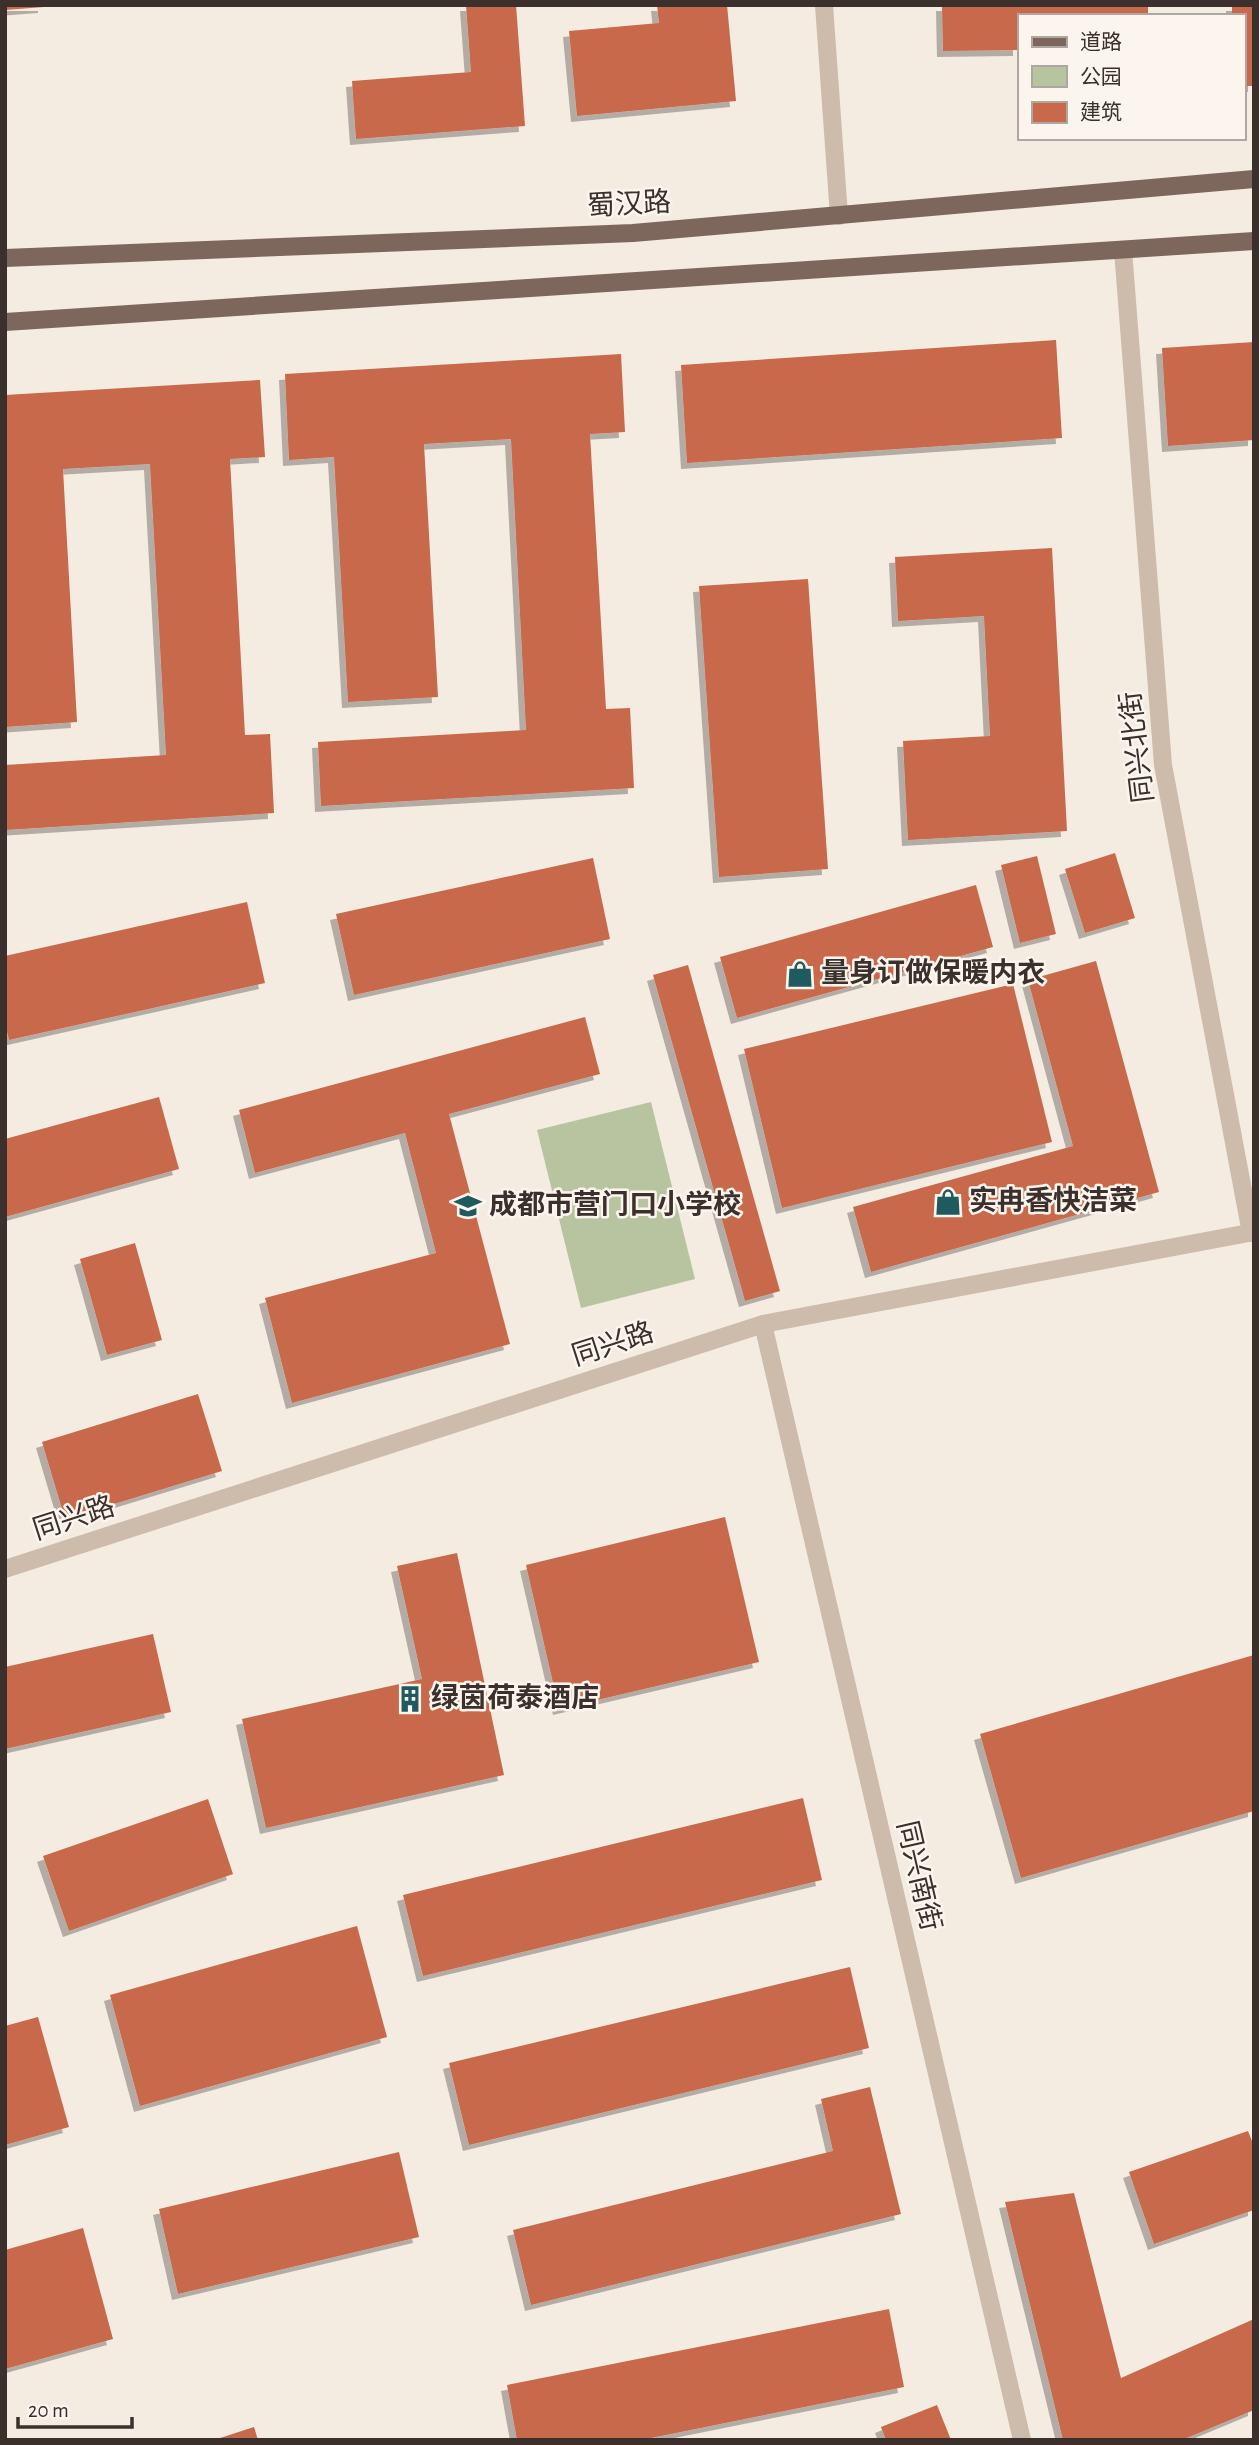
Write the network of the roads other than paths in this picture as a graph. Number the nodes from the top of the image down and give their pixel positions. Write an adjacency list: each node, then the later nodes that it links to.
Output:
1 (824, 5): 3 (street)
2 (1254, 179): 3 (main road, 蜀汉路)
3 (839, 216): 6 (main road, 蜀汉路)
4 (1254, 242): 5 (main road)
5 (1123, 250): 7 (main road); 8 (street, 同兴北街)
6 (5, 258)
7 (5, 322)
8 (1252, 1233): 9 (street, 同兴路)
9 (763, 1324): 10 (street, 同兴路); 11 (street, 同兴南街)
10 (5, 1569)
11 (1022, 2440)

